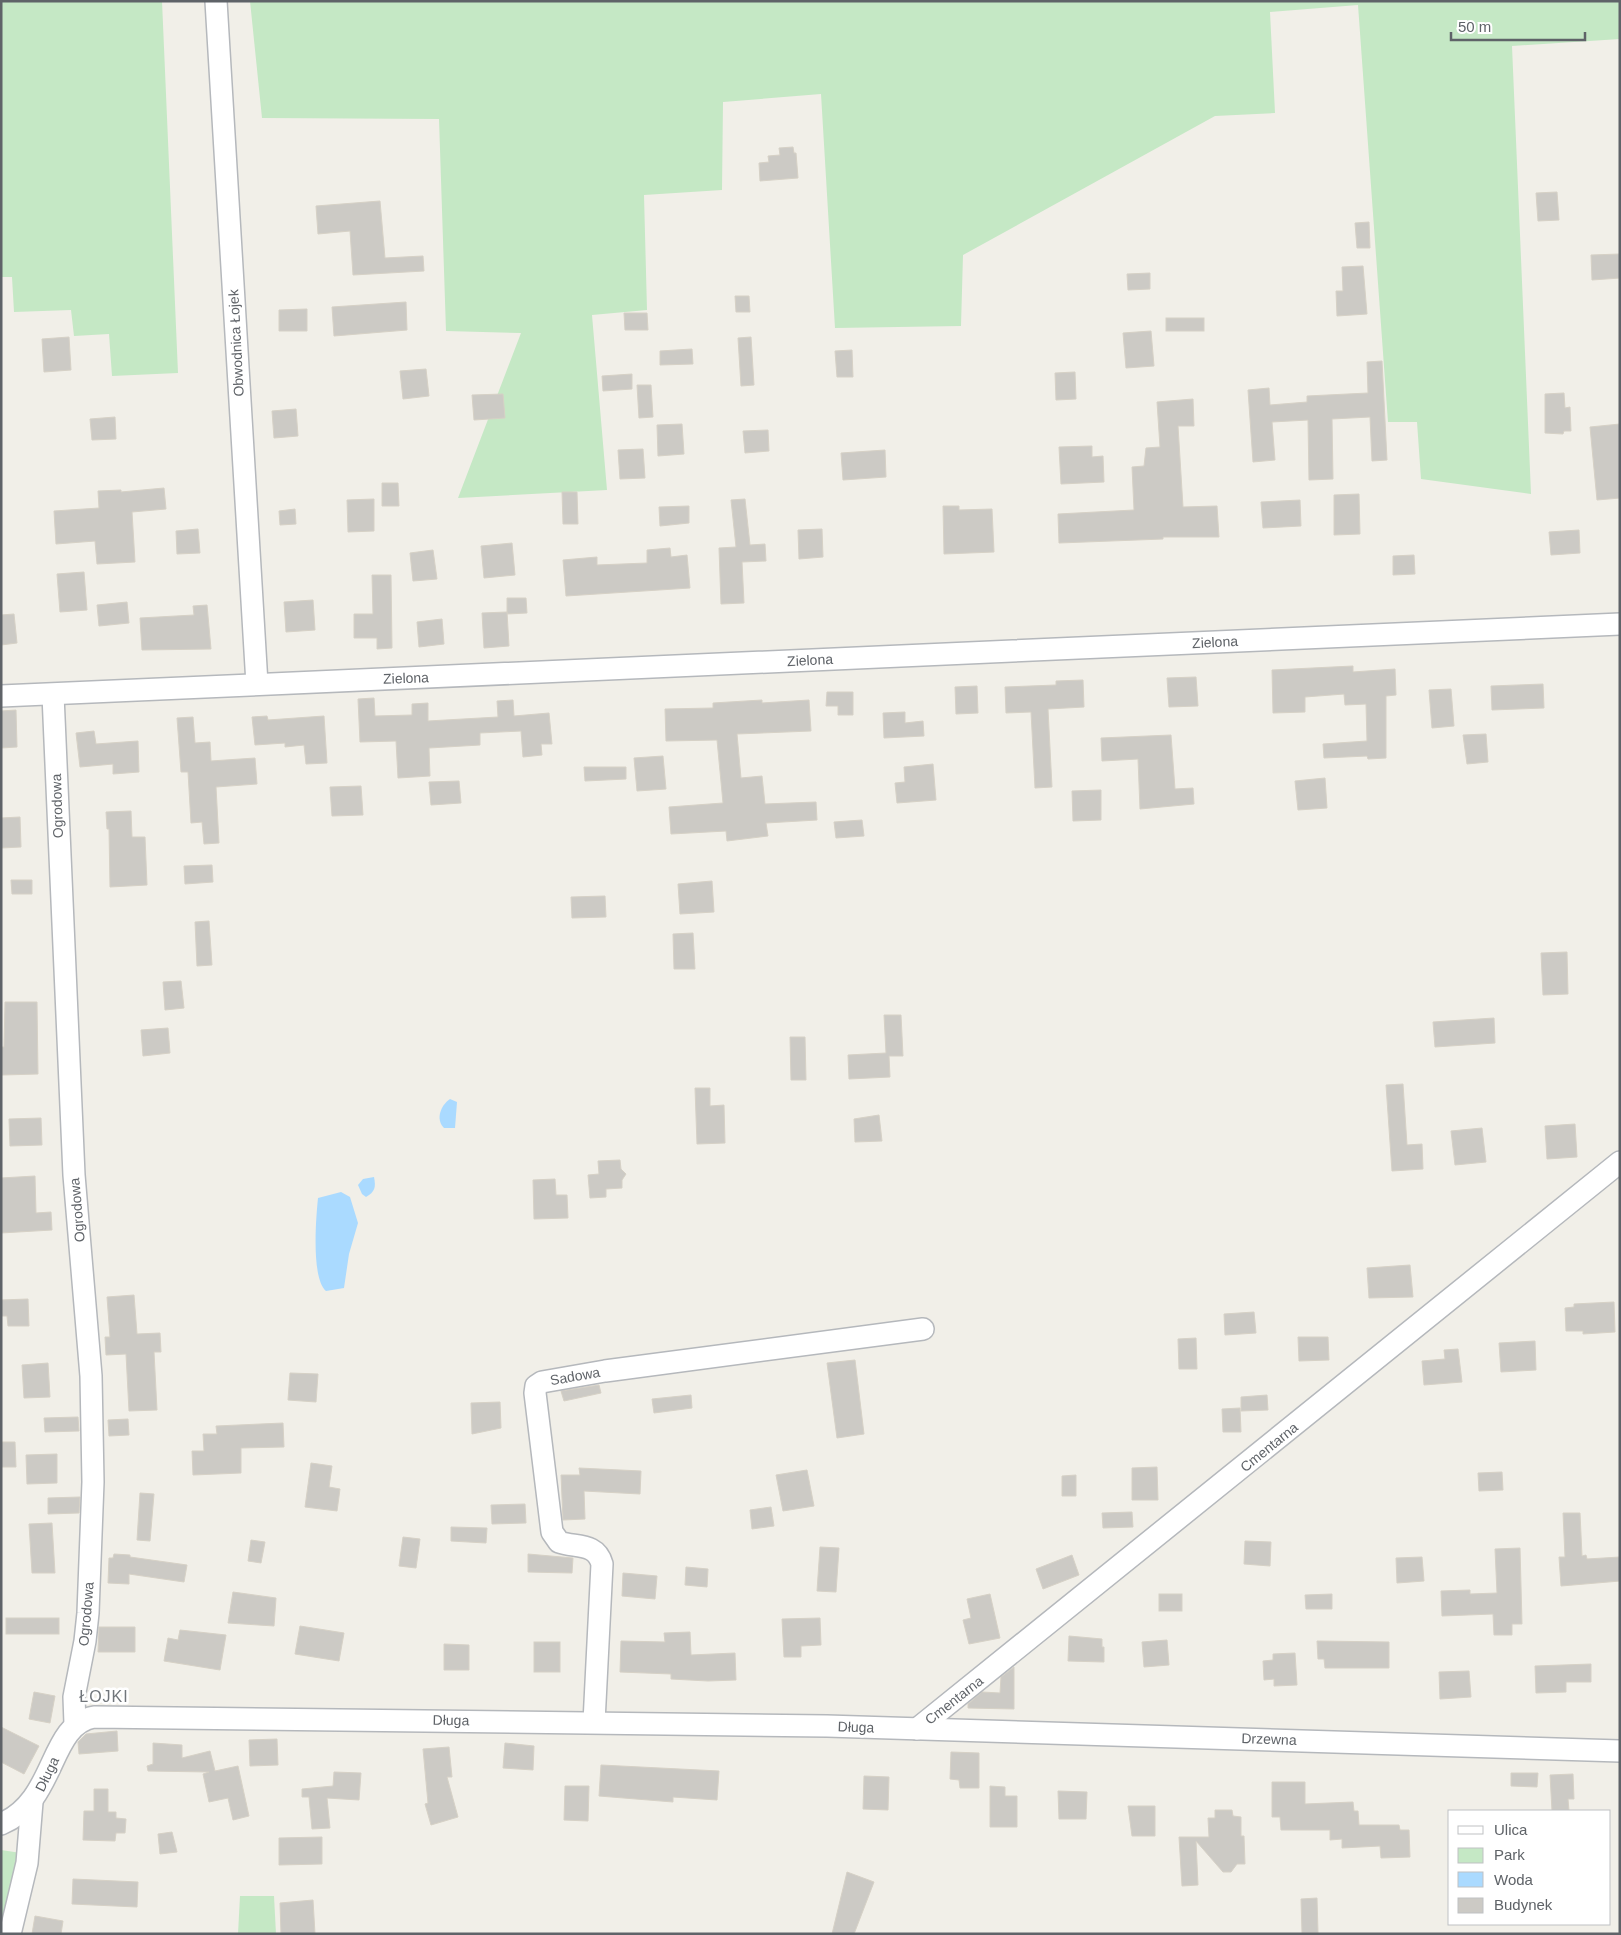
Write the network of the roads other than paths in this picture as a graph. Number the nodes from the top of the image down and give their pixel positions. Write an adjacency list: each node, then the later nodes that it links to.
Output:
1 (216, 1): 3 (street, Obwodnica Łojek)
2 (1620, 624): 3 (street, Zielona)
3 (257, 684): 4 (street, Zielona)
4 (53, 694): 5 (street, Zielona); 9 (street, Ogrodowa)
5 (1, 696)
6 (1620, 1162): 10 (street, Cmentarna)
7 (923, 1329): 8 (street, Sadowa)
8 (594, 1722): 9 (street, Długa); 10 (street, Długa)
9 (74, 1724): 12 (street, Długa)
10 (917, 1729): 11 (street, Drzewna)
11 (1620, 1751)
12 (32, 1802): 13 (street, Długa); 14 (street, Długa)
13 (1, 1824)
14 (10, 1934)

